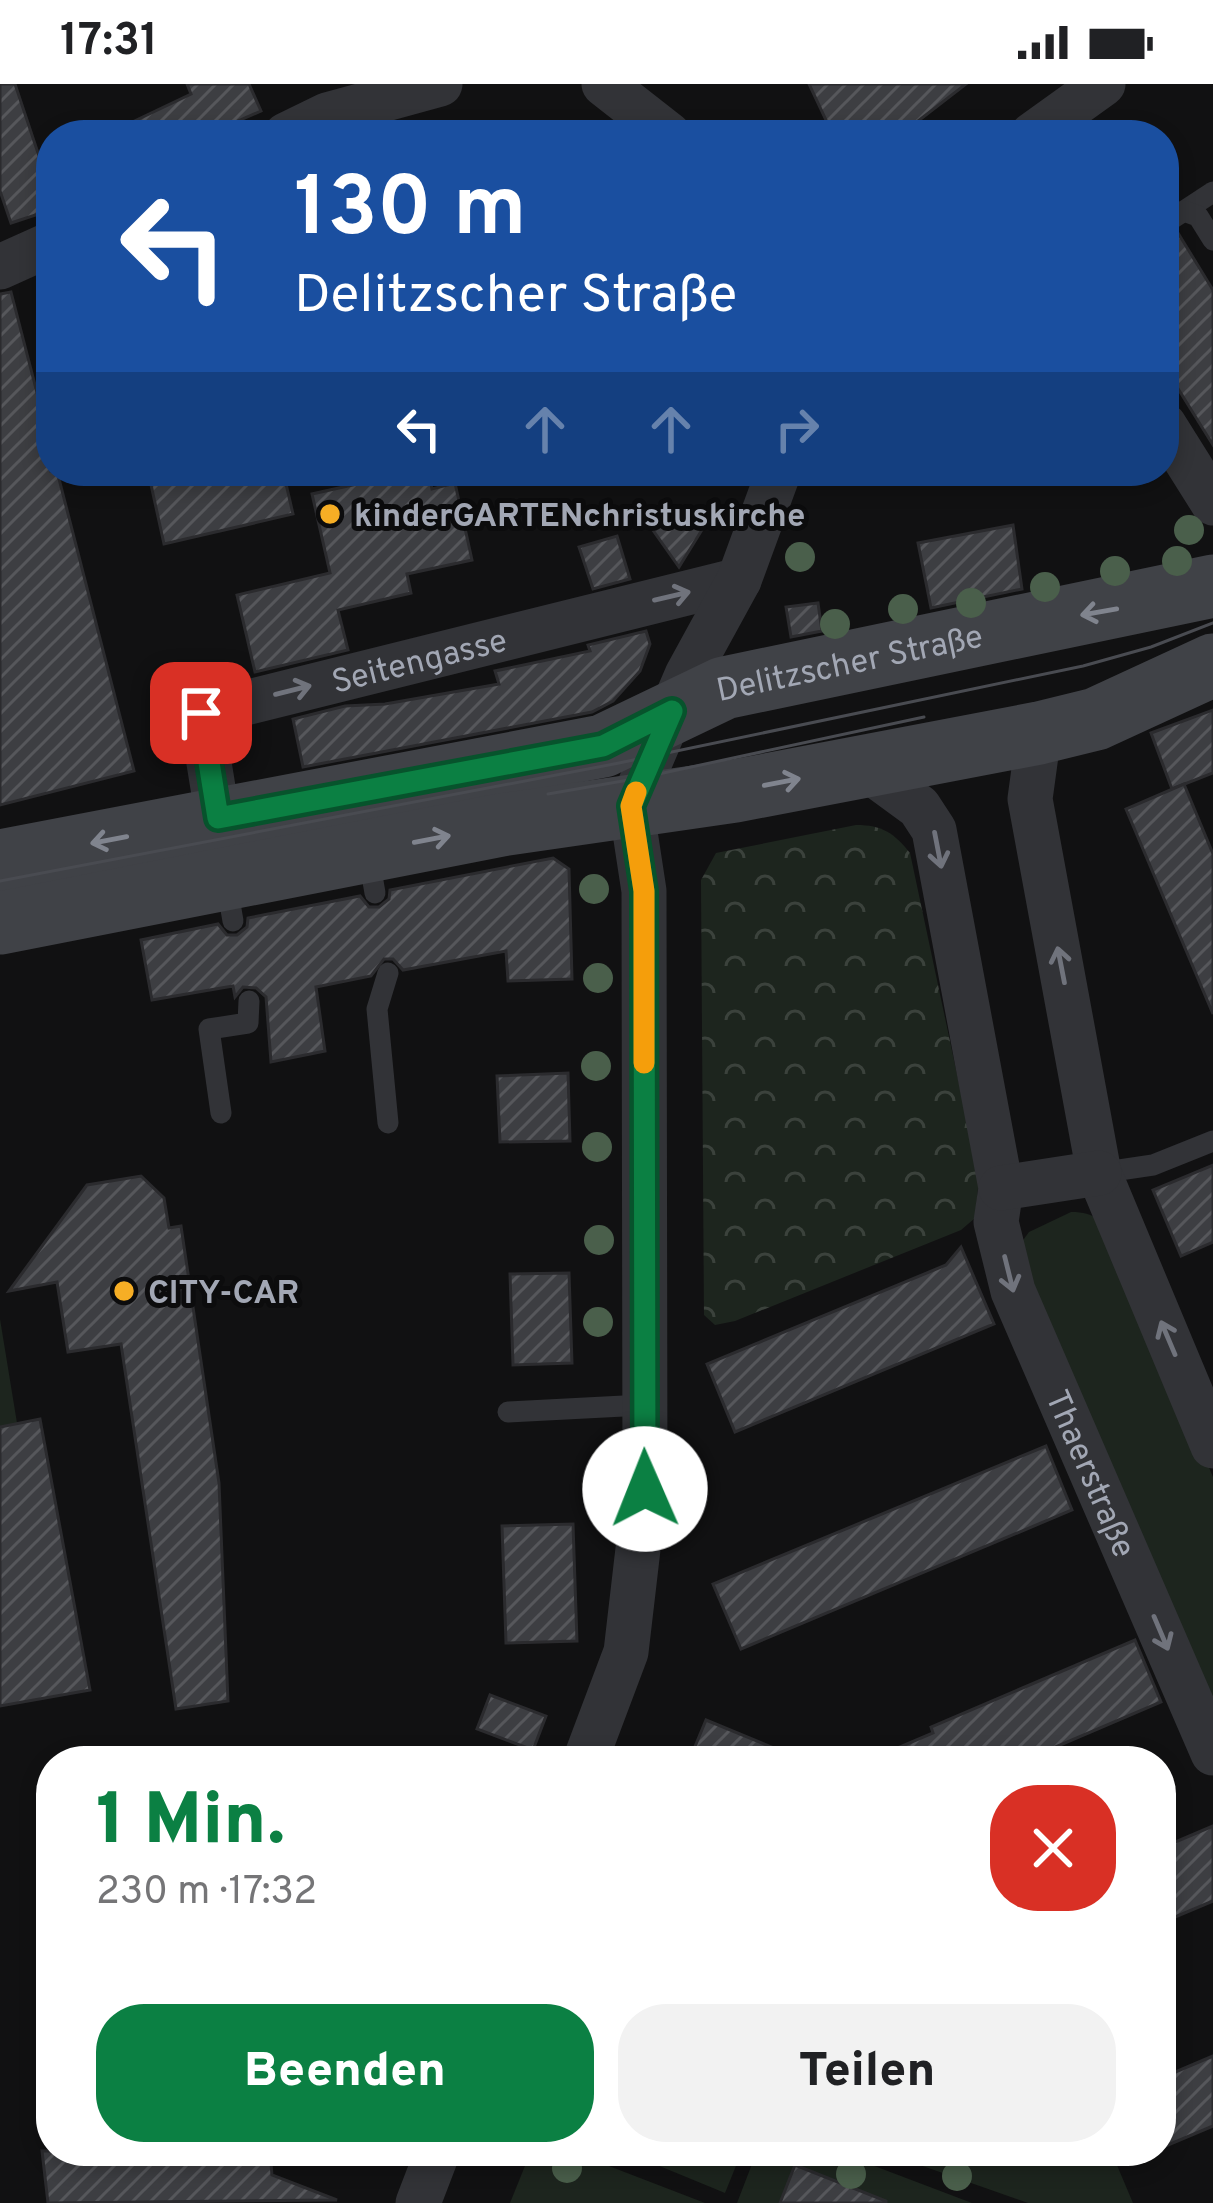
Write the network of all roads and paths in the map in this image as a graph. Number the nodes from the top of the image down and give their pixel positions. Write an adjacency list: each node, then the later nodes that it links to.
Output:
1 (440, 84): 4 (street)
2 (604, 84): 5 (street)
3 (1102, 84): 6 (street)
4 (318, 120)
5 (650, 120)
6 (1053, 120)
7 (1213, 191): 8 (lane)
8 (1184, 212): 9 (lane); 10 (lane)
9 (1179, 215)
10 (1213, 240)
11 (36, 251): 12 (street)
12 (0, 267)
13 (1179, 444): 14 (street)
14 (1208, 481)
15 (773, 486): 16 (street)
16 (739, 580): 19 (street); 23 (street, Seitengasse, one-way to 16)
17 (1213, 586): 19 (main road, Delitzscher Straße, one-way to 19)
18 (1213, 665): 20 (main road)
19 (672, 711): 22 (street); 23 (main road, Delitzscher Straße)
20 (1039, 733): 21 (main road); 31 (street, one-way to 20)
21 (863, 766): 22 (main road, one-way to 21); 32 (street, Thaerstraße, one-way to 32)
22 (631, 806): 25 (main road, one-way to 22); 33 (street)
23 (218, 818): 24 (main road, Delitzscher Straße, one-way to 24)
24 (0, 861)
25 (0, 923)
26 (388, 973): 29 (lane)
27 (249, 1000): 28 (lane)
28 (221, 1113)
29 (388, 1123)
30 (1213, 1141): 31 (lane)
31 (1099, 1173): 32 (street); 35 (street, one-way to 31)
32 (1001, 1188): 37 (street, Thaerstraße, one-way to 37)
33 (643, 1405): 34 (lane); 36 (street)
34 (508, 1412)
35 (1213, 1446)
36 (591, 1746)
37 (1213, 1753)

